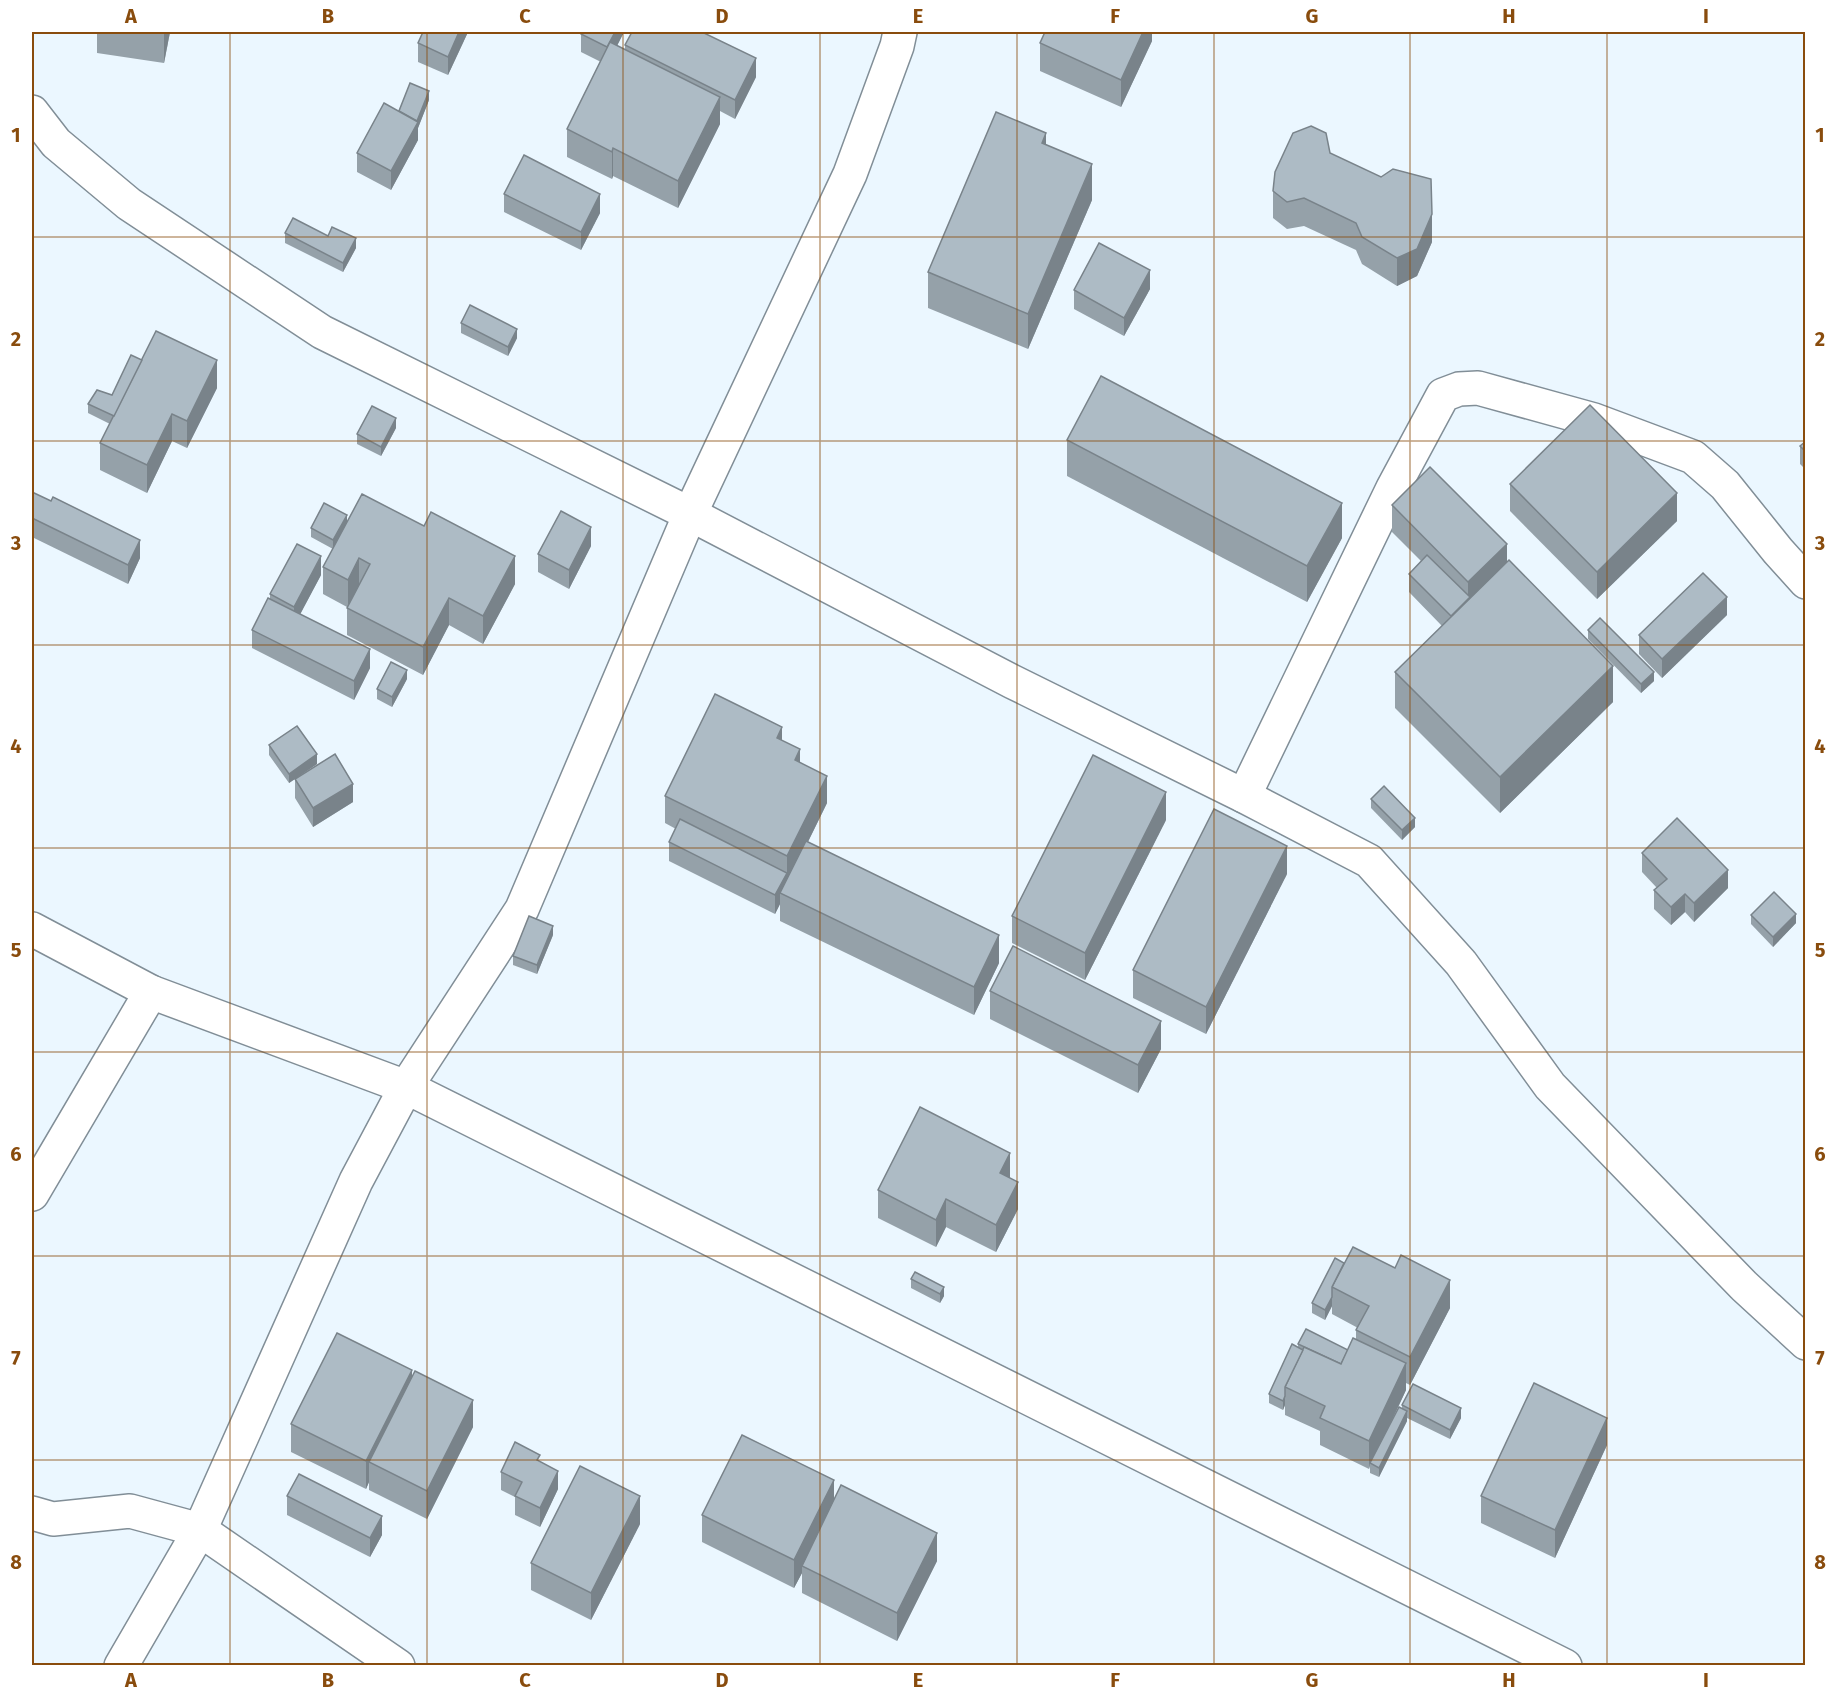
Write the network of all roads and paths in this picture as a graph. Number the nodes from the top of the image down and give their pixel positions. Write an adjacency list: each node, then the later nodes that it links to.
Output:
1 (900, 32): 3 (street)
2 (32, 112): 3 (street)
3 (690, 514): 5 (street); 8 (street)
4 (1806, 582): 5 (street)
5 (1244, 796): 10 (street)
6 (32, 929): 7 (street)
7 (151, 993): 8 (street); 9 (street)
8 (406, 1087): 12 (street); 15 (street)
9 (32, 1194)
10 (1806, 1343)
11 (32, 1513): 12 (street)
12 (200, 1530): 13 (street); 14 (street)
13 (122, 1665)
14 (398, 1665)
15 (1565, 1665)

